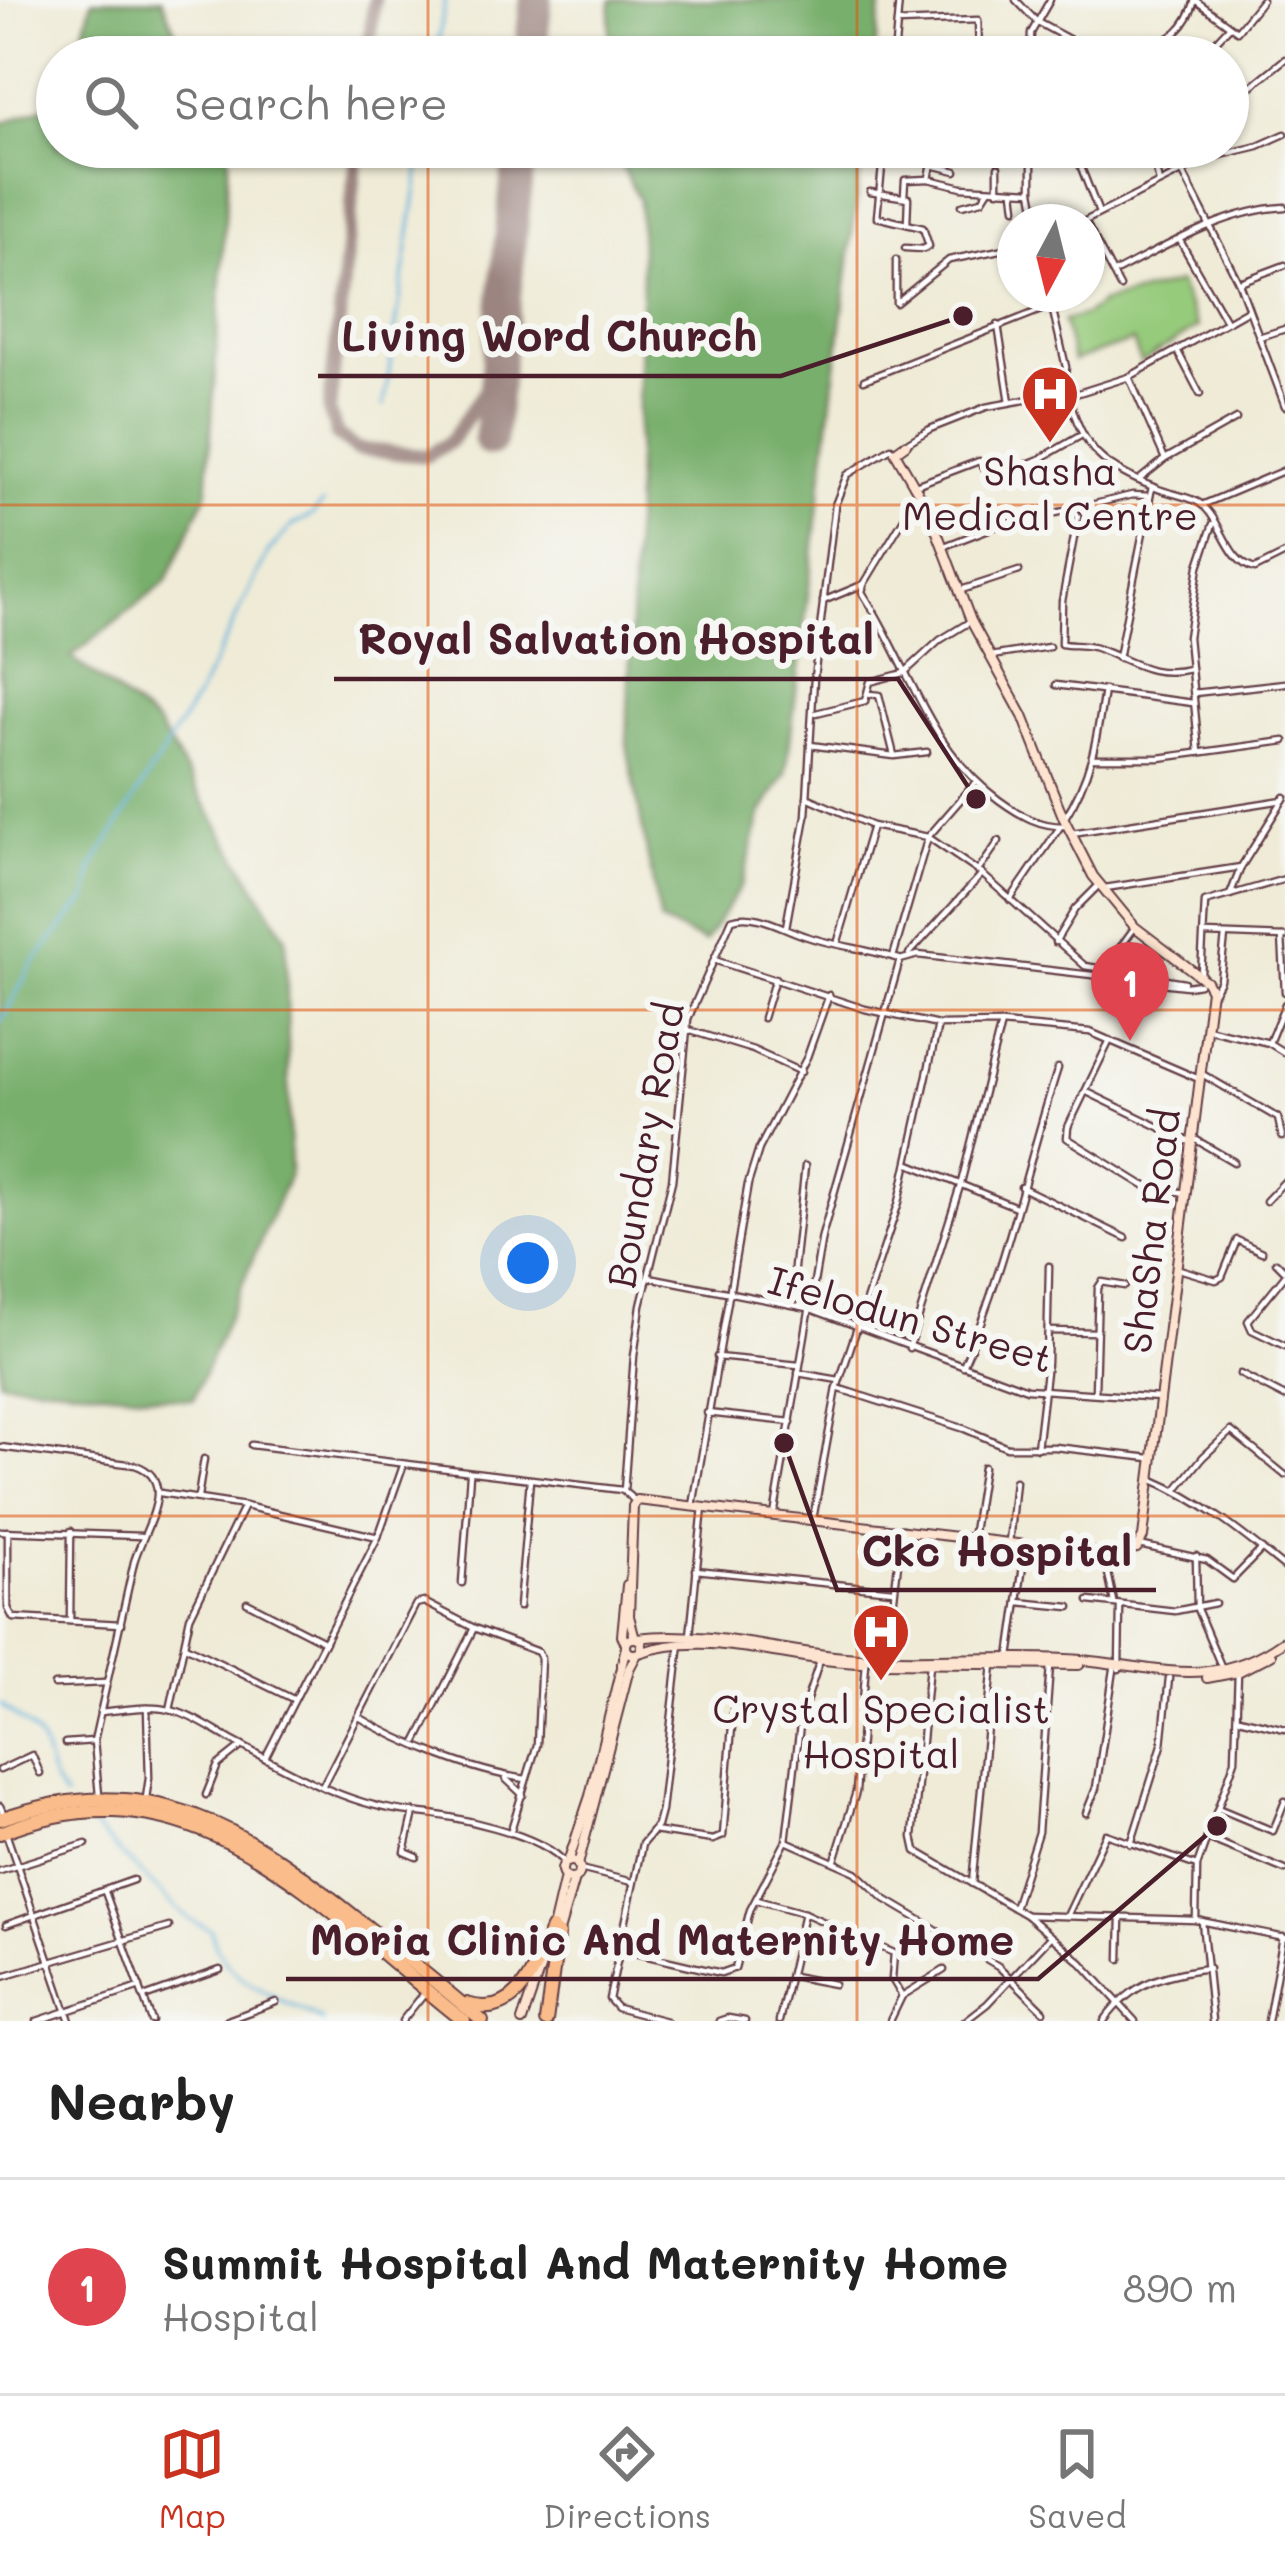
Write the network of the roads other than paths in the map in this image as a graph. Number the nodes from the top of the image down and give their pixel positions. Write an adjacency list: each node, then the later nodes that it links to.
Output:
1 (899, 0): 6 (street)
2 (1016, 0): 7 (street)
3 (1050, 0): 7 (street)
4 (1195, 0): 8 (street); 13 (street)
5 (1262, 0): 8 (street)
6 (897, 22): 9 (street); 10 (street)
7 (1037, 22): 11 (street); 12 (street)
8 (1228, 28): 14 (street)
9 (896, 36)
10 (978, 36)
11 (1031, 36)
12 (1064, 36)
13 (1171, 36)
14 (1221, 36)
15 (1285, 59): 16 (street)
16 (1249, 86)
17 (1285, 134): 18 (street)
18 (1249, 148)
19 (879, 168): 35 (street)
20 (930, 168): 29 (street)
21 (943, 168): 28 (street)
22 (998, 168): 32 (street)
23 (1032, 168): 34 (street)
24 (1081, 168): 39 (street)
25 (1155, 168): 30 (street)
26 (1188, 168): 27 (street)
27 (1182, 171): 30 (street); 44 (street)
28 (956, 172)
29 (929, 178): 31 (street); 36 (street)
30 (1159, 182): 42 (street)
31 (989, 189): 32 (street); 40 (street)
32 (998, 190): 33 (street)
33 (1014, 191): 34 (street); 37 (street)
34 (1032, 191): 38 (street)
35 (874, 192): 36 (street); 43 (street)
36 (904, 196): 43 (street)
37 (1016, 204)
38 (1035, 204)
39 (1095, 204)
40 (962, 205)
41 (1285, 207): 44 (street)
42 (1105, 210)
43 (907, 224): 46 (street)
44 (1213, 226): 45 (street); 52 (street)
45 (1179, 239): 51 (street); 57 (street)
46 (905, 248)
47 (997, 251): 49 (street)
48 (1105, 257): 51 (street)
49 (896, 260)
50 (1285, 265): 52 (street)
51 (1114, 273): 53 (street)
52 (1239, 283): 54 (street)
53 (1120, 287)
54 (1248, 310): 57 (street); 60 (street)
55 (1035, 312): 58 (street)
56 (1052, 312): 66 (street)
57 (1226, 322): 61 (street)
58 (998, 326): 63 (street); 67 (street)
59 (1285, 328): 60 (street)
60 (1259, 337): 64 (street)
61 (1178, 351): 62 (street); 65 (street)
62 (1129, 377): 66 (street); 73 (street)
63 (864, 380)
64 (1283, 392): 68 (street)
65 (1200, 394)
66 (1066, 395): 67 (street); 70 (street)
67 (1010, 402): 71 (street)
68 (1285, 406)
69 (1236, 419): 73 (street)
70 (1080, 436): 75 (street); 77 (street)
71 (906, 444): 72 (main road)
72 (895, 452): 77 (main road); 87 (street)
73 (1165, 459): 75 (street)
74 (1285, 470): 79 (street)
75 (1139, 480): 76 (street)
76 (1152, 487): 78 (street); 79 (street)
77 (915, 491): 82 (main road); 85 (street)
78 (1150, 496): 80 (street); 91 (street)
79 (1202, 505): 81 (street)
80 (1074, 509): 82 (street); 91 (street)
81 (1213, 524): 83 (street); 92 (street)
82 (942, 547): 86 (main road)
83 (1285, 554)
84 (1018, 571): 86 (street)
85 (864, 584): 87 (street); 93 (street)
86 (960, 590): 88 (main road)
87 (823, 602): 100 (street)
88 (971, 621): 90 (main road); 93 (street)
89 (1049, 646): 90 (street)
90 (992, 656): 111 (main road)
91 (1118, 659): 92 (street)
92 (1190, 669): 97 (street)
93 (904, 673): 98 (street); 107 (street)
94 (1285, 682): 97 (street)
95 (1056, 686): 96 (street)
96 (1104, 690): 99 (street); 106 (street)
97 (1194, 693): 99 (street)
98 (868, 694): 100 (street); 105 (street)
99 (1194, 703): 104 (street)
100 (814, 713): 102 (street)
101 (1285, 741): 104 (street)
102 (810, 745): 105 (street); 108 (street)
103 (927, 752): 105 (street)
104 (1199, 752): 106 (street)
105 (894, 756)
106 (1094, 758): 111 (street)
107 (975, 783): 111 (street); 112 (street)
108 (807, 797): 110 (street); 120 (street)
109 (1284, 798): 111 (street); 114 (street)
110 (872, 826): 112 (street); 125 (street)
111 (1066, 826): 117 (main road); 119 (street)
112 (928, 837): 115 (street); 128 (street)
113 (999, 841): 115 (street)
114 (1241, 866): 117 (street); 118 (street)
115 (980, 873): 119 (street); 127 (street)
116 (1285, 879): 118 (street)
117 (1101, 887): 121 (main road); 126 (street)
118 (1230, 895): 122 (street)
119 (1010, 900): 126 (street)
120 (786, 927): 125 (street, Boundary Road); 129 (street, Boundary Road)
121 (1135, 928): 130 (street); 133 (main road)
122 (1205, 934): 123 (street); 133 (street)
123 (1225, 936): 124 (street); 136 (street)
124 (1284, 937): 134 (street)
125 (838, 941): 128 (street, Boundary Road)
126 (1054, 942): 130 (street)
127 (908, 955): 128 (street); 130 (street)
128 (897, 958): 138 (street)
129 (713, 960): 131 (street); 143 (street, Boundary Road)
130 (1100, 973): 132 (street)
131 (775, 978): 135 (street); 139 (street)
132 (1159, 980): 133 (street); 133 (street)
133 (1203, 982): 136 (main road, ShaSha Road)
134 (1285, 992)
135 (829, 995): 138 (street); 148 (street)
136 (1210, 998): 142 (main road, ShaSha Road)
137 (1285, 1004): 145 (street)
138 (886, 1012): 141 (street); 174 (street)
139 (763, 1018)
140 (1001, 1024): 141 (street); 144 (street); 159 (street)
141 (938, 1025): 156 (street)
142 (1207, 1028): 145 (street); 149 (main road, ShaSha Road)
143 (686, 1029): 148 (street); 170 (street, Boundary Road)
144 (1110, 1039): 149 (street); 150 (street)
145 (1269, 1043): 146 (street)
146 (1285, 1053)
147 (1058, 1068): 160 (street)
148 (800, 1072): 172 (street)
149 (1199, 1076): 152 (street); 154 (main road, ShaSha Road)
150 (1087, 1092): 154 (street); 161 (street)
151 (1285, 1111): 152 (street)
152 (1278, 1118): 153 (street)
153 (1282, 1137)
154 (1191, 1140): 155 (street); 161 (main road, ShaSha Road)
155 (1234, 1162)
156 (908, 1163): 159 (street); 175 (street)
157 (805, 1166): 173 (street)
158 (1285, 1181): 162 (street)
159 (961, 1183): 163 (street); 179 (street)
160 (1021, 1187): 163 (street); 164 (street)
161 (1185, 1192): 168 (main road, ShaSha Road)
162 (1266, 1201)
163 (1016, 1207): 181 (street)
164 (1126, 1238)
165 (1262, 1252): 168 (street)
166 (1276, 1262): 169 (street)
167 (1049, 1266): 176 (street)
168 (1176, 1268): 189 (main road, ShaSha Road)
169 (1285, 1273): 178 (street)
170 (649, 1277): 172 (street, Ifelodun Street); 205 (street, Boundary Road)
171 (1125, 1286): 177 (street)
172 (728, 1294): 173 (street, Ifelodun Street); 180 (street)
173 (790, 1304): 174 (street, Ifelodun Street)
174 (808, 1308): 175 (street, Ifelodun Street); 182 (street)
175 (856, 1328): 179 (street, Ifelodun Street); 184 (street)
176 (1048, 1331): 177 (street); 186 (street)
177 (1096, 1332): 187 (street)
178 (1285, 1346)
179 (909, 1348): 181 (street, Ifelodun Street)
180 (717, 1357): 182 (street); 190 (street)
181 (963, 1366): 186 (street, Ifelodun Street)
182 (799, 1369): 184 (street); 191 (street)
183 (1240, 1374): 188 (street)
184 (839, 1380): 185 (street)
185 (837, 1388): 194 (street); 212 (street)
186 (1045, 1390): 187 (street, Ifelodun Street); 194 (street)
187 (1095, 1392): 189 (street, Ifelodun Street)
188 (1285, 1397)
189 (1160, 1398): 195 (main road, ShaSha Road)
190 (707, 1413): 191 (street); 210 (street)
191 (791, 1422): 211 (street)
192 (250, 1445): 197 (street)
193 (0, 1447): 206 (street)
194 (1037, 1448): 195 (street)
195 (1152, 1458): 201 (main road, ShaSha Road)
196 (204, 1459): 207 (street)
197 (404, 1466): 199 (street); 217 (street)
198 (983, 1467): 218 (street)
199 (470, 1474): 202 (street); 228 (street)
200 (1285, 1475): 204 (street)
201 (1149, 1478): 204 (street); 221 (main road, ShaSha Road)
202 (530, 1480): 205 (street); 235 (street)
203 (1016, 1481): 219 (street)
204 (1176, 1490): 222 (street)
205 (625, 1491): 208 (street)
206 (159, 1493): 207 (street); 216 (street)
207 (198, 1497): 209 (street)
208 (635, 1501): 210 (main road); 227 (main road)
209 (244, 1506): 217 (street); 246 (street)
210 (698, 1506): 211 (main road); 226 (street)
211 (774, 1516): 212 (main road)
212 (813, 1519): 213 (main road)
213 (902, 1529): 218 (main road); 229 (street)
214 (4, 1531): 215 (street); 238 (street)
215 (71, 1532): 216 (street); 238 (street)
216 (141, 1536): 239 (street)
217 (377, 1537): 243 (street)
218 (972, 1539): 219 (main road)
219 (1009, 1543): 220 (main road)
220 (1026, 1545): 223 (main road); 232 (street)
221 (1139, 1545): 223 (main road); 224 (street)
222 (1262, 1549): 224 (street); 225 (street)
223 (1104, 1554): 234 (street)
224 (1196, 1556): 237 (street)
225 (1285, 1568)
226 (697, 1570): 229 (street); 241 (street)
227 (631, 1572): 242 (main road); 247 (main road)
228 (462, 1583)
229 (893, 1589): 251 (street)
230 (1089, 1601): 234 (street)
231 (247, 1602): 243 (street)
232 (1018, 1602): 236 (street); 250 (street)
233 (1215, 1603): 237 (street)
234 (1117, 1605): 237 (street); 256 (street)
235 (519, 1607)
236 (1070, 1607)
237 (1197, 1609): 257 (street)
238 (70, 1621): 239 (street)
239 (121, 1624): 260 (street)
240 (474, 1628): 267 (street); 272 (street); 278 (street)
241 (690, 1636): 242 (main road); 249 (main road)
242 (636, 1638): 247 (main road); 248 (main road)
243 (325, 1642): 262 (street)
244 (1285, 1642): 257 (main road); 258 (main road)
245 (680, 1643): 248 (main road); 249 (main road); 290 (street)
246 (185, 1646): 262 (street); 265 (street)
247 (626, 1646): 248 (main road); 299 (main road)
248 (638, 1653): 299 (main road)
249 (816, 1657): 251 (main road); 253 (main road); 293 (street)
250 (1010, 1657): 252 (main road); 256 (main road)
251 (887, 1658): 252 (main road)
252 (988, 1662): 254 (main road); 255 (main road); 306 (street)
253 (866, 1663): 255 (main road); 297 (street)
254 (1050, 1664): 256 (main road); 309 (street)
255 (929, 1665): 306 (street)
256 (1117, 1666): 257 (main road); 259 (main road); 288 (street)
257 (1223, 1671)
258 (1238, 1672): 259 (main road); 268 (street)
259 (1169, 1678): 295 (street)
260 (106, 1683): 261 (street); 266 (street)
261 (54, 1685)
262 (295, 1700): 274 (street)
263 (734, 1702): 290 (street)
264 (147, 1708): 265 (street); 266 (street); 284 (street)
265 (170, 1710): 273 (street)
266 (100, 1712): 270 (street)
267 (358, 1717): 272 (street); 279 (street)
268 (1239, 1718): 269 (street); 286 (street)
269 (1285, 1729)
270 (94, 1741): 271 (street); 282 (street)
271 (65, 1743)
272 (416, 1743): 277 (street)
273 (242, 1746): 274 (street); 280 (street)
274 (265, 1758): 279 (street)
275 (0, 1770): 276 (street)
276 (40, 1773)
277 (502, 1776): 278 (street); 281 (street)
278 (528, 1779): 281 (street)
279 (323, 1785): 287 (street)
280 (206, 1795)
281 (523, 1795): 291 (street)
282 (100, 1801): 284 (highway); 285 (highway)
283 (1285, 1801): 286 (street)
284 (145, 1804): 336 (highway)
285 (74, 1808): 289 (highway); 333 (highway)
286 (1220, 1809): 292 (street)
287 (414, 1812): 291 (street); 296 (street)
288 (1086, 1813)
289 (2, 1821): 298 (street)
290 (653, 1831): 305 (street)
291 (510, 1833): 299 (street)
292 (1208, 1838): 300 (street); 301 (street)
293 (786, 1841): 297 (street); 308 (street)
294 (86, 1844): 298 (street)
295 (1131, 1844): 300 (street); 311 (street)
296 (417, 1856)
297 (835, 1860): 330 (street)
298 (18, 1865): 302 (street); 313 (street)
299 (573, 1865): 303 (main road); 303 (main road); 305 (street)
300 (1197, 1866): 315 (street)
301 (1285, 1870)
302 (0, 1871)
303 (570, 1878): 318 (main road)
304 (133, 1880): 307 (street)
305 (632, 1882): 322 (street)
306 (972, 1884): 309 (street)
307 (105, 1892): 313 (street); 321 (street)
308 (756, 1900): 310 (street); 322 (street)
309 (1014, 1908): 312 (street)
310 (804, 1913): 329 (street); 334 (street)
311 (1068, 1914): 312 (street); 314 (street)
312 (1026, 1915): 319 (street)
313 (35, 1917): 316 (street); 324 (street)
314 (1121, 1917): 315 (street); 323 (street)
315 (1199, 1921): 320 (street); 325 (street)
316 (6, 1925)
317 (169, 1927): 321 (street)
318 (555, 1931): 336 (highway); 348 (main road); 349 (highway)
319 (1051, 1935): 330 (street); 337 (street)
320 (1284, 1937): 359 (street)
321 (124, 1940): 324 (street); 332 (street)
322 (618, 1949): 350 (street)
323 (1120, 1959)
324 (50, 1963): 328 (street); 339 (street)
325 (1209, 1968): 337 (street); 358 (street)
326 (220, 1970): 335 (street)
327 (944, 1970): 334 (street)
328 (3, 1976)
329 (792, 1976): 331 (street); 353 (street)
330 (1012, 1977): 340 (street); 355 (street)
331 (833, 1984)
332 (140, 1987): 335 (street); 339 (street)
333 (426, 1991): 345 (street); 346 (highway)
334 (902, 1996): 354 (street)
335 (144, 1997): 343 (street)
336 (458, 2000): 347 (highway)
337 (1119, 2001): 356 (street); 357 (street)
338 (276, 2002): 344 (street)
339 (66, 2010): 341 (street); 342 (street)
340 (1044, 2011)
341 (37, 2021)
342 (70, 2021)
343 (152, 2021)
344 (225, 2021)
345 (402, 2021)
346 (464, 2021)
347 (482, 2021)
348 (525, 2021)
349 (546, 2021)
350 (666, 2021)
351 (719, 2021): 352 (street)
352 (745, 2021)
353 (779, 2021)
354 (890, 2021)
355 (964, 2021)
356 (1104, 2021)
357 (1136, 2021)
358 (1210, 2021)
359 (1268, 2021)

